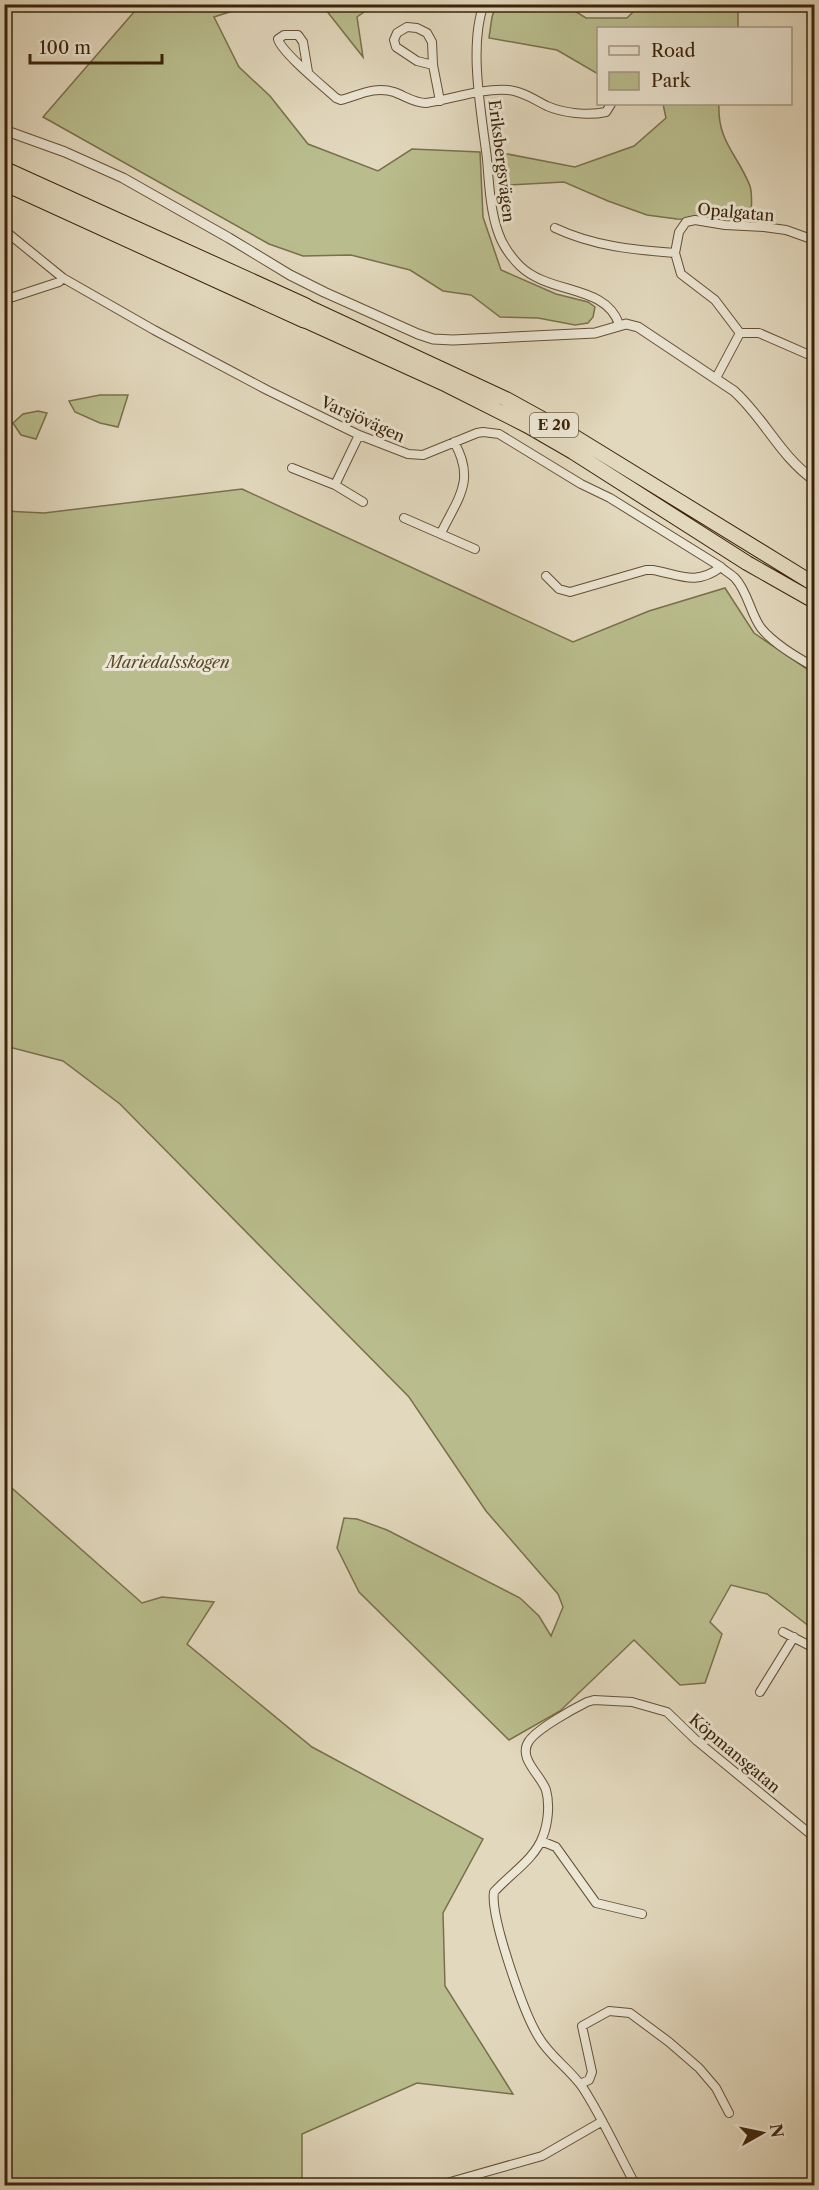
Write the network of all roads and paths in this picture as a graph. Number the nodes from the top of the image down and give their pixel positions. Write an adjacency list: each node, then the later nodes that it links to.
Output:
1 (484, 4): 4 (street, Eriksbergsvägen)
2 (433, 65): 2 (street); 5 (street)
3 (308, 72): 3 (street); 5 (street)
4 (480, 93): 5 (street); 6 (street); 17 (street, Eriksbergsvägen)
5 (440, 101)
6 (610, 105)
7 (4, 130): 17 (street)
8 (4, 169): 16 (highway, E 20)
9 (4, 183): 16 (highway, E 20)
10 (555, 228): 13 (street)
11 (4, 230): 14 (street, Varsjövägen)
12 (814, 240): 13 (street, Opalgatan)
13 (675, 253): 18 (street)
14 (63, 278): 15 (street); 21 (street, Varsjövägen)
15 (4, 300)
16 (305, 313): 32 (highway, E 20); 33 (highway, E 20)
17 (620, 324): 20 (street)
18 (740, 333): 19 (street); 20 (street)
19 (814, 357)
20 (716, 378): 24 (street)
21 (359, 435): 22 (street, Varsjövägen); 25 (street)
22 (454, 442): 28 (street); 30 (street, Varsjövägen)
23 (292, 468): 25 (street)
24 (814, 480)
25 (335, 485): 26 (street)
26 (363, 502)
27 (404, 518): 28 (street)
28 (441, 533): 29 (street)
29 (475, 549)
30 (721, 567): 31 (street); 34 (street, Varsjövägen)
31 (546, 576)
32 (814, 584)
33 (814, 601)
34 (814, 667)
35 (783, 1632): 36 (street)
36 (794, 1637): 37 (street); 38 (street)
37 (814, 1648)
38 (760, 1692)
39 (814, 1837): 40 (street, Köpmansgatan)
40 (541, 1841): 41 (street); 42 (street)
41 (642, 1914)
42 (580, 2084): 43 (street); 44 (street)
43 (729, 2113)
44 (601, 2122): 45 (street); 46 (street)
45 (436, 2186)
46 (636, 2186)

